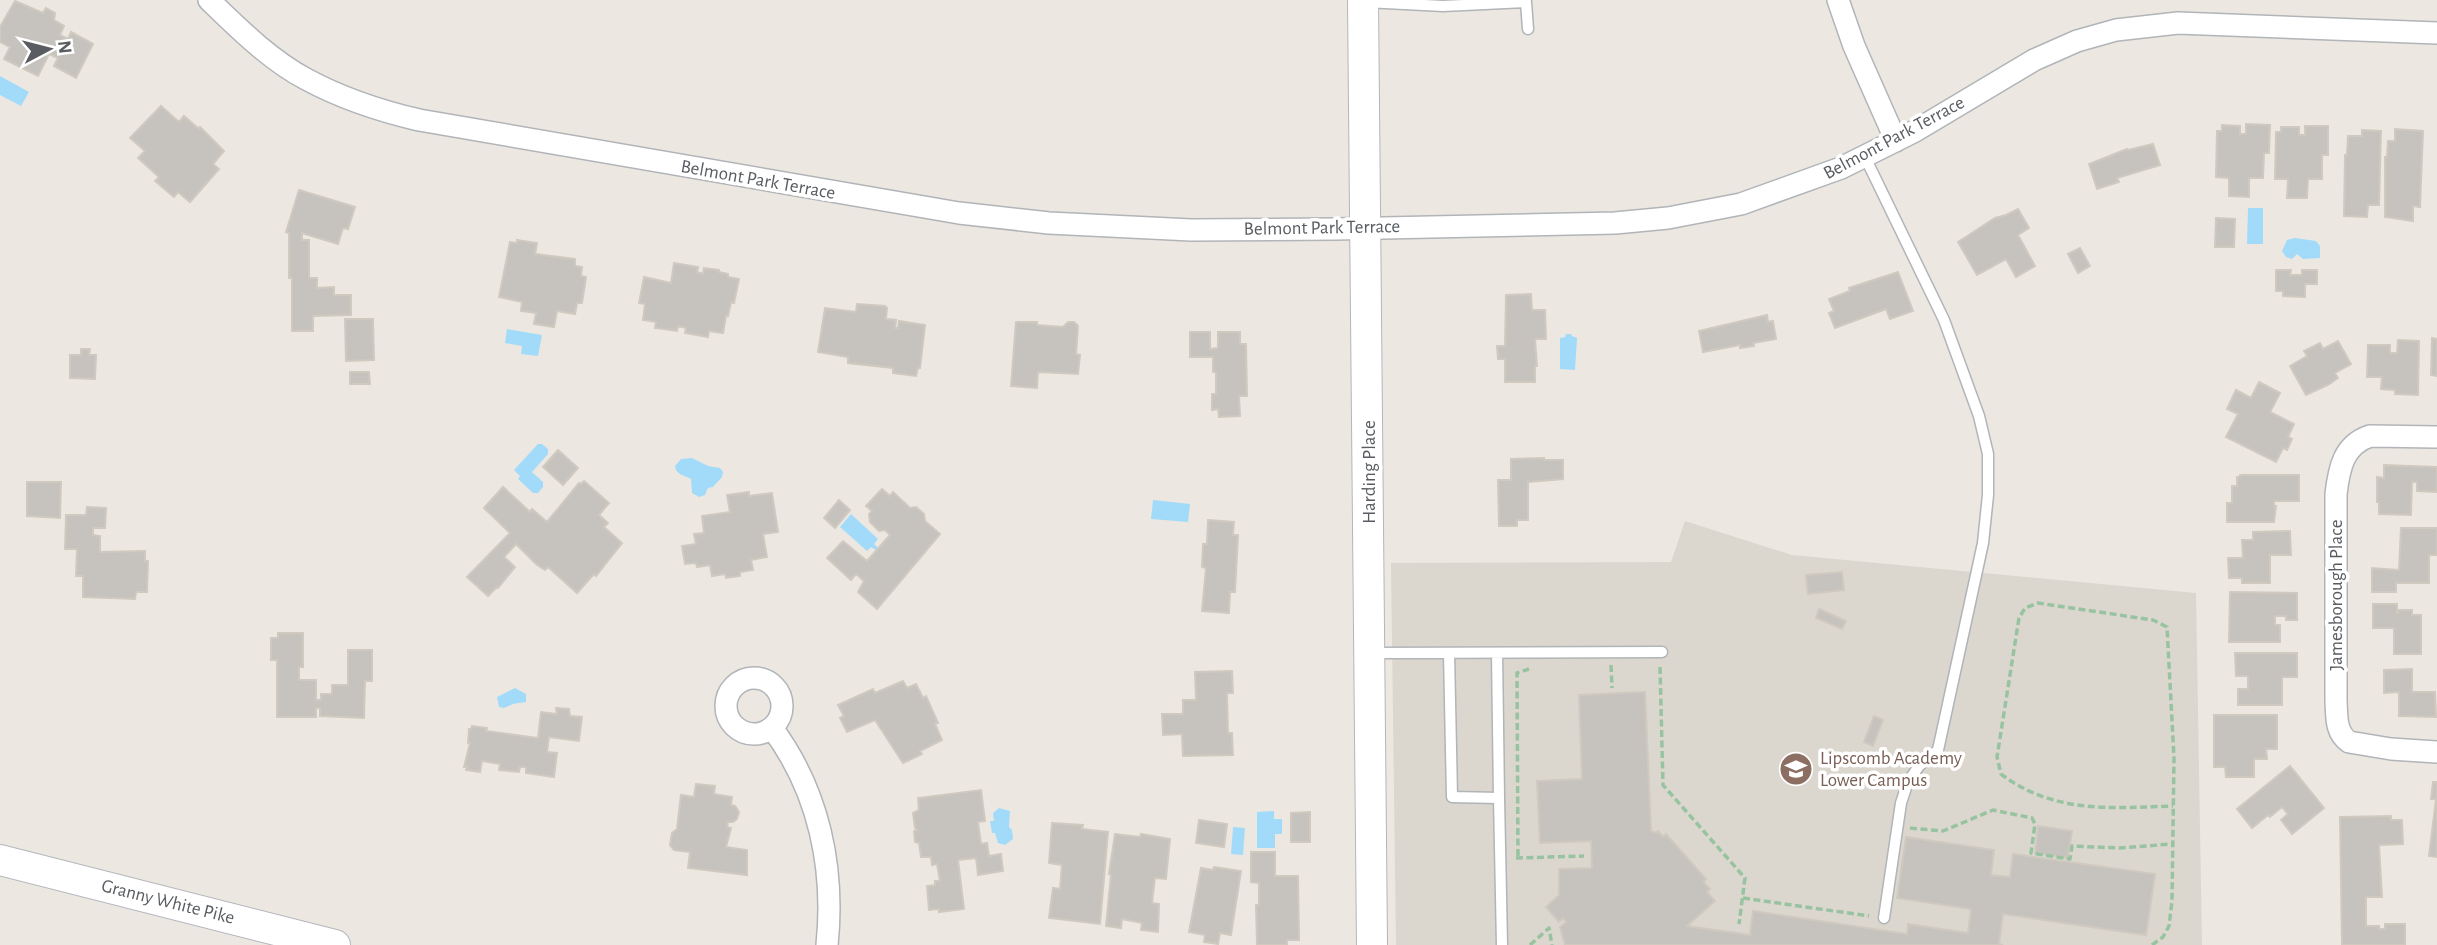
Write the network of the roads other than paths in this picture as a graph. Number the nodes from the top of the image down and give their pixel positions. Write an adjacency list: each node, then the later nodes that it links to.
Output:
1 (209, 0): 8 (street, Belmont Park Terrace)
2 (1838, 0): 6 (street)
3 (1363, 1): 4 (lane); 8 (main road, Harding Place)
4 (1528, 30)
5 (2437, 33): 6 (street, Belmont Park Terrace)
6 (1896, 141): 7 (street, Belmont Park Terrace)
7 (1864, 158): 8 (street, Belmont Park Terrace); 18 (lane)
8 (1365, 228): 11 (main road, Harding Place)
9 (2437, 437): 15 (street, Jamesborough Place)
10 (1661, 652): 13 (lane)
11 (1370, 653): 12 (lane); 21 (main road, Harding Place)
12 (1449, 653): 13 (lane); 16 (lane)
13 (1497, 653): 16 (lane)
14 (772, 728): 20 (street)
15 (2437, 752)
16 (1499, 798): 22 (lane)
17 (0, 860): 19 (main road, Granny White Pike)
18 (1884, 918)
19 (335, 945)
20 (827, 945)
21 (1373, 945)
22 (1502, 945)

